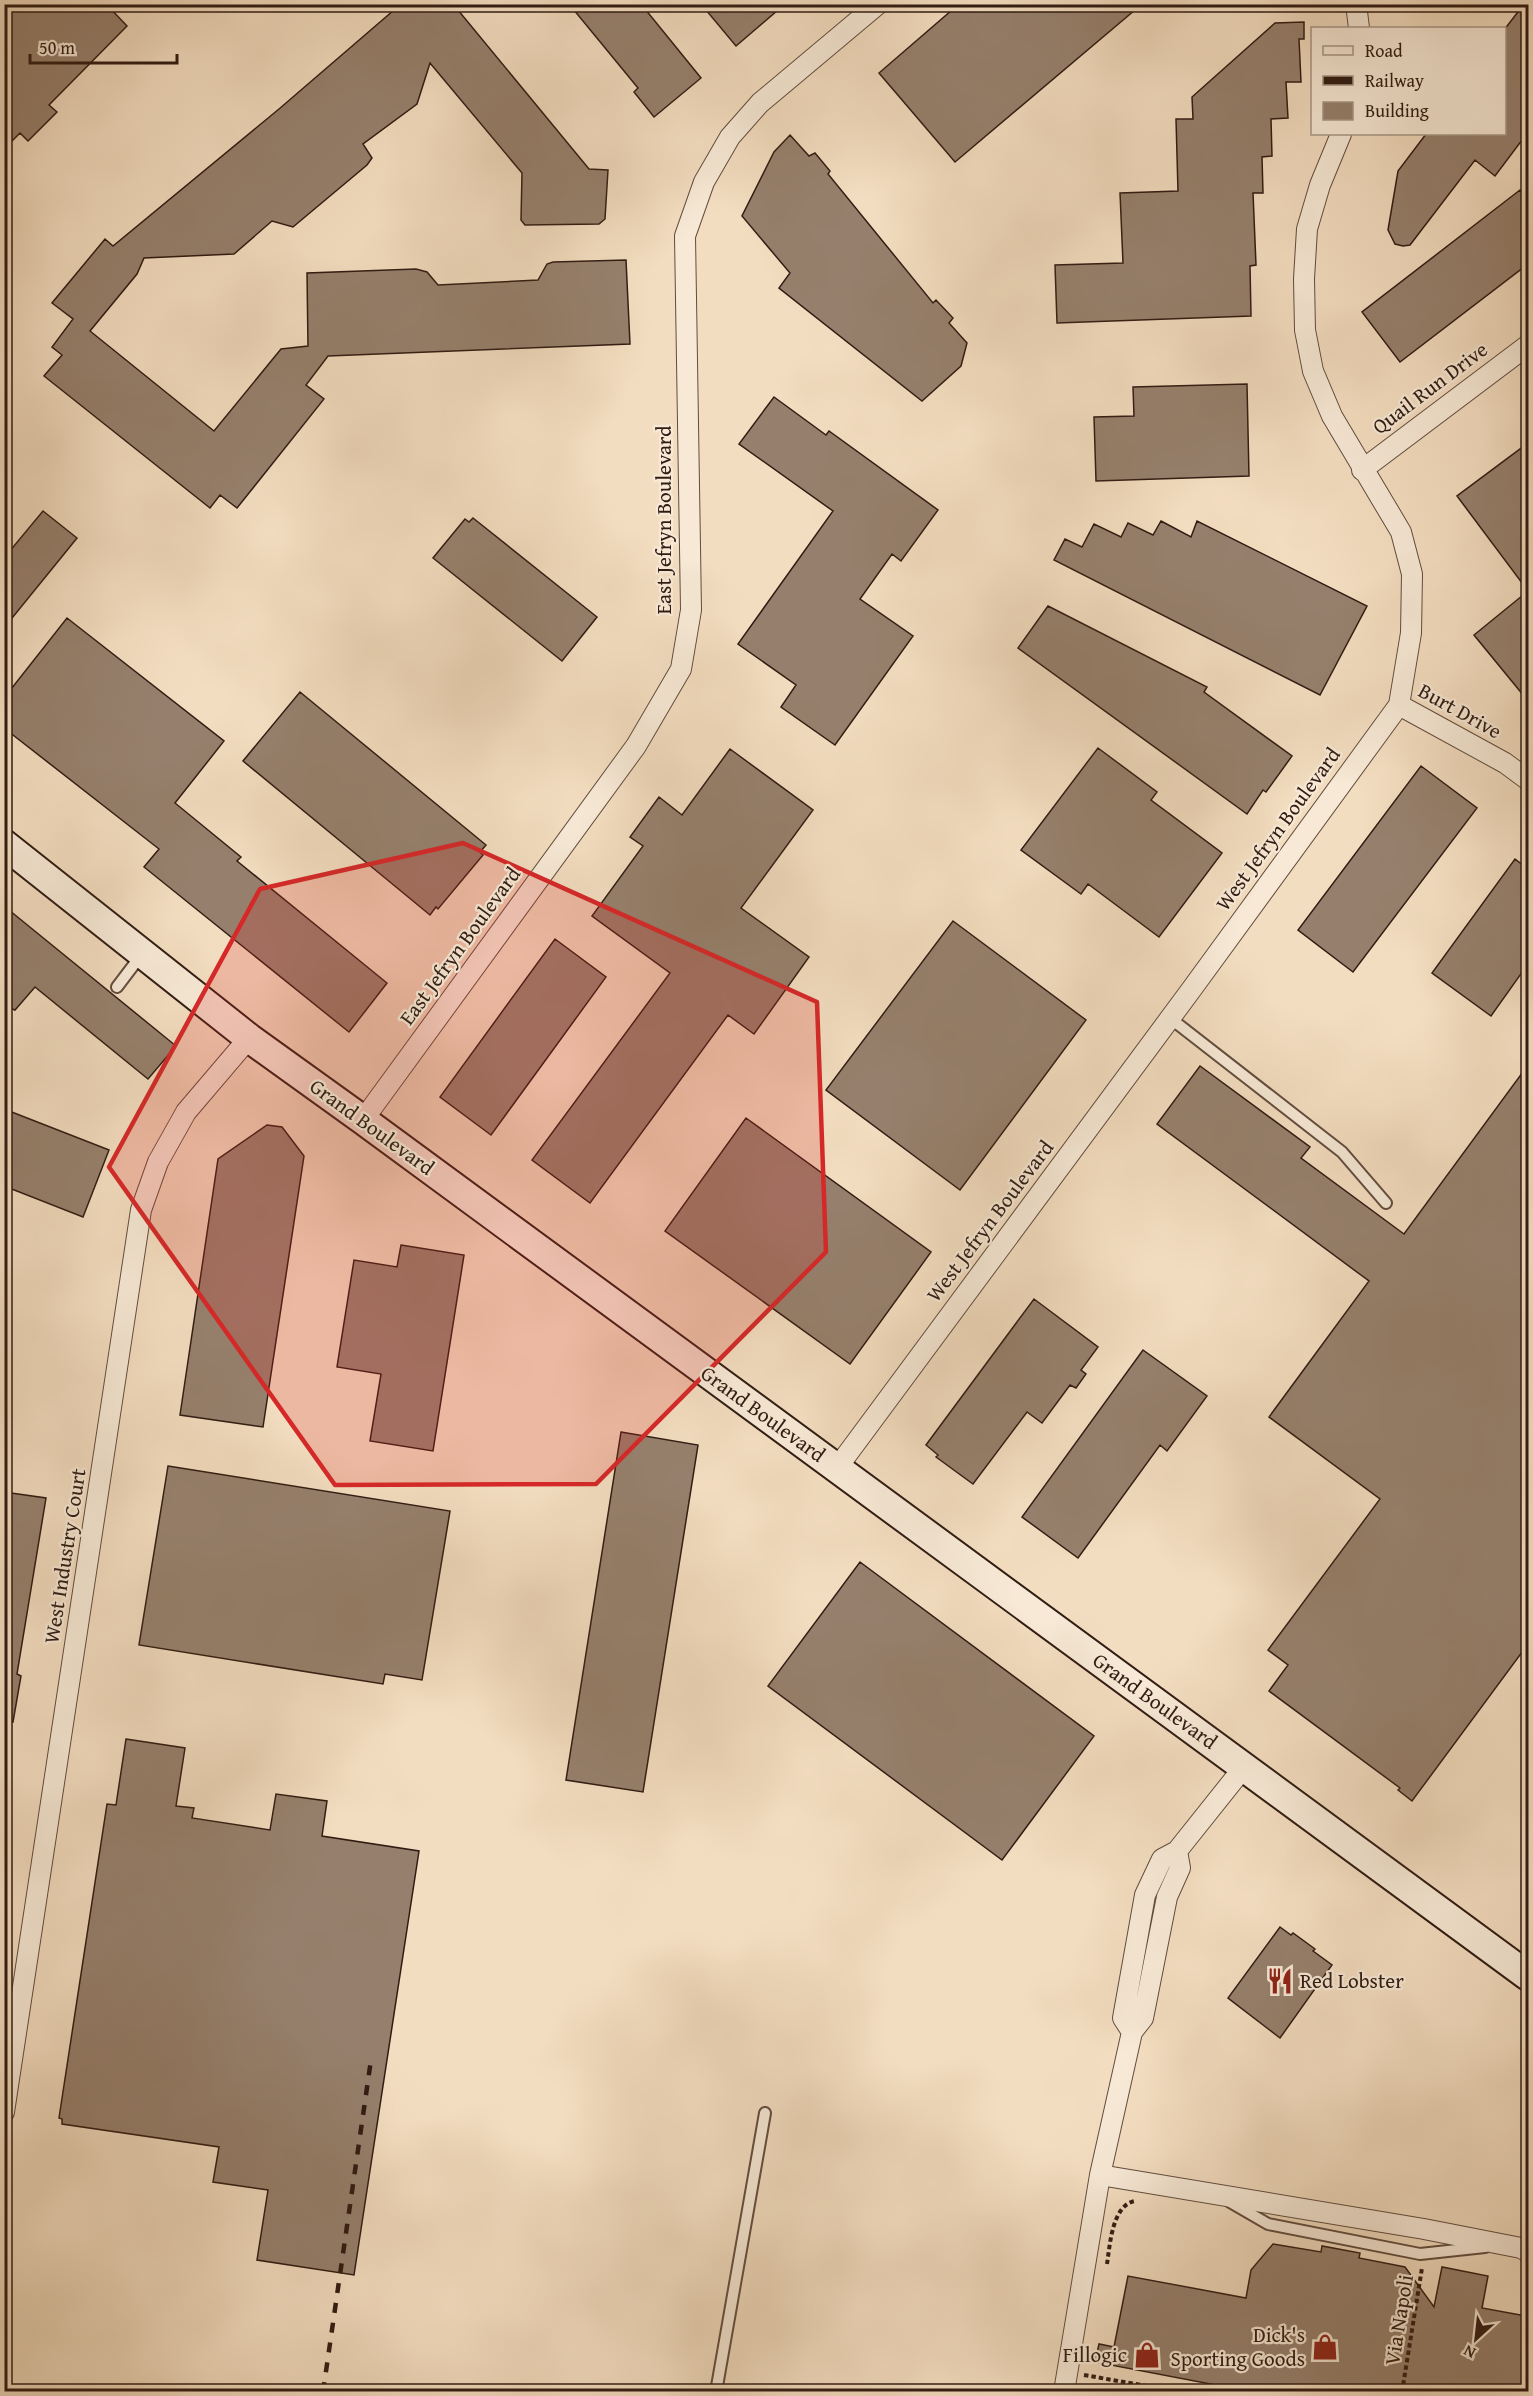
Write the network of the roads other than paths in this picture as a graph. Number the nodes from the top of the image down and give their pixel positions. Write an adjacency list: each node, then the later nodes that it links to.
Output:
1 (878, 4): 14 (street, East Jefryn Boulevard)
2 (1356, 4): 3 (street)
3 (1359, 27)
4 (1341, 135): 6 (street, West Jefryn Boulevard)
5 (1528, 345): 6 (street, Quail Run Drive)
6 (1362, 470): 7 (street, West Jefryn Boulevard)
7 (1399, 705): 8 (street, Burt Drive); 12 (street, West Jefryn Boulevard)
8 (1528, 780)
9 (4, 844): 10 (street, Grand Boulevard)
10 (142, 953): 11 (lane); 13 (street, Grand Boulevard)
11 (117, 987)
12 (1170, 1018): 15 (lane); 16 (street, West Jefryn Boulevard)
13 (249, 1038): 14 (street, Grand Boulevard); 19 (street, West Industry Court)
14 (363, 1119): 16 (street, Grand Boulevard)
15 (1386, 1203)
16 (837, 1468): 17 (street, Grand Boulevard)
17 (1244, 1767): 18 (street, Grand Boulevard); 21 (street)
18 (1528, 1976)
19 (4, 2112)
20 (765, 2113): 26 (lane)
21 (1100, 2175): 22 (street); 25 (street)
22 (1220, 2196): 23 (street); 23 (lane)
23 (1503, 2245): 24 (street)
24 (1528, 2252)
25 (1065, 2382)
26 (717, 2391)

